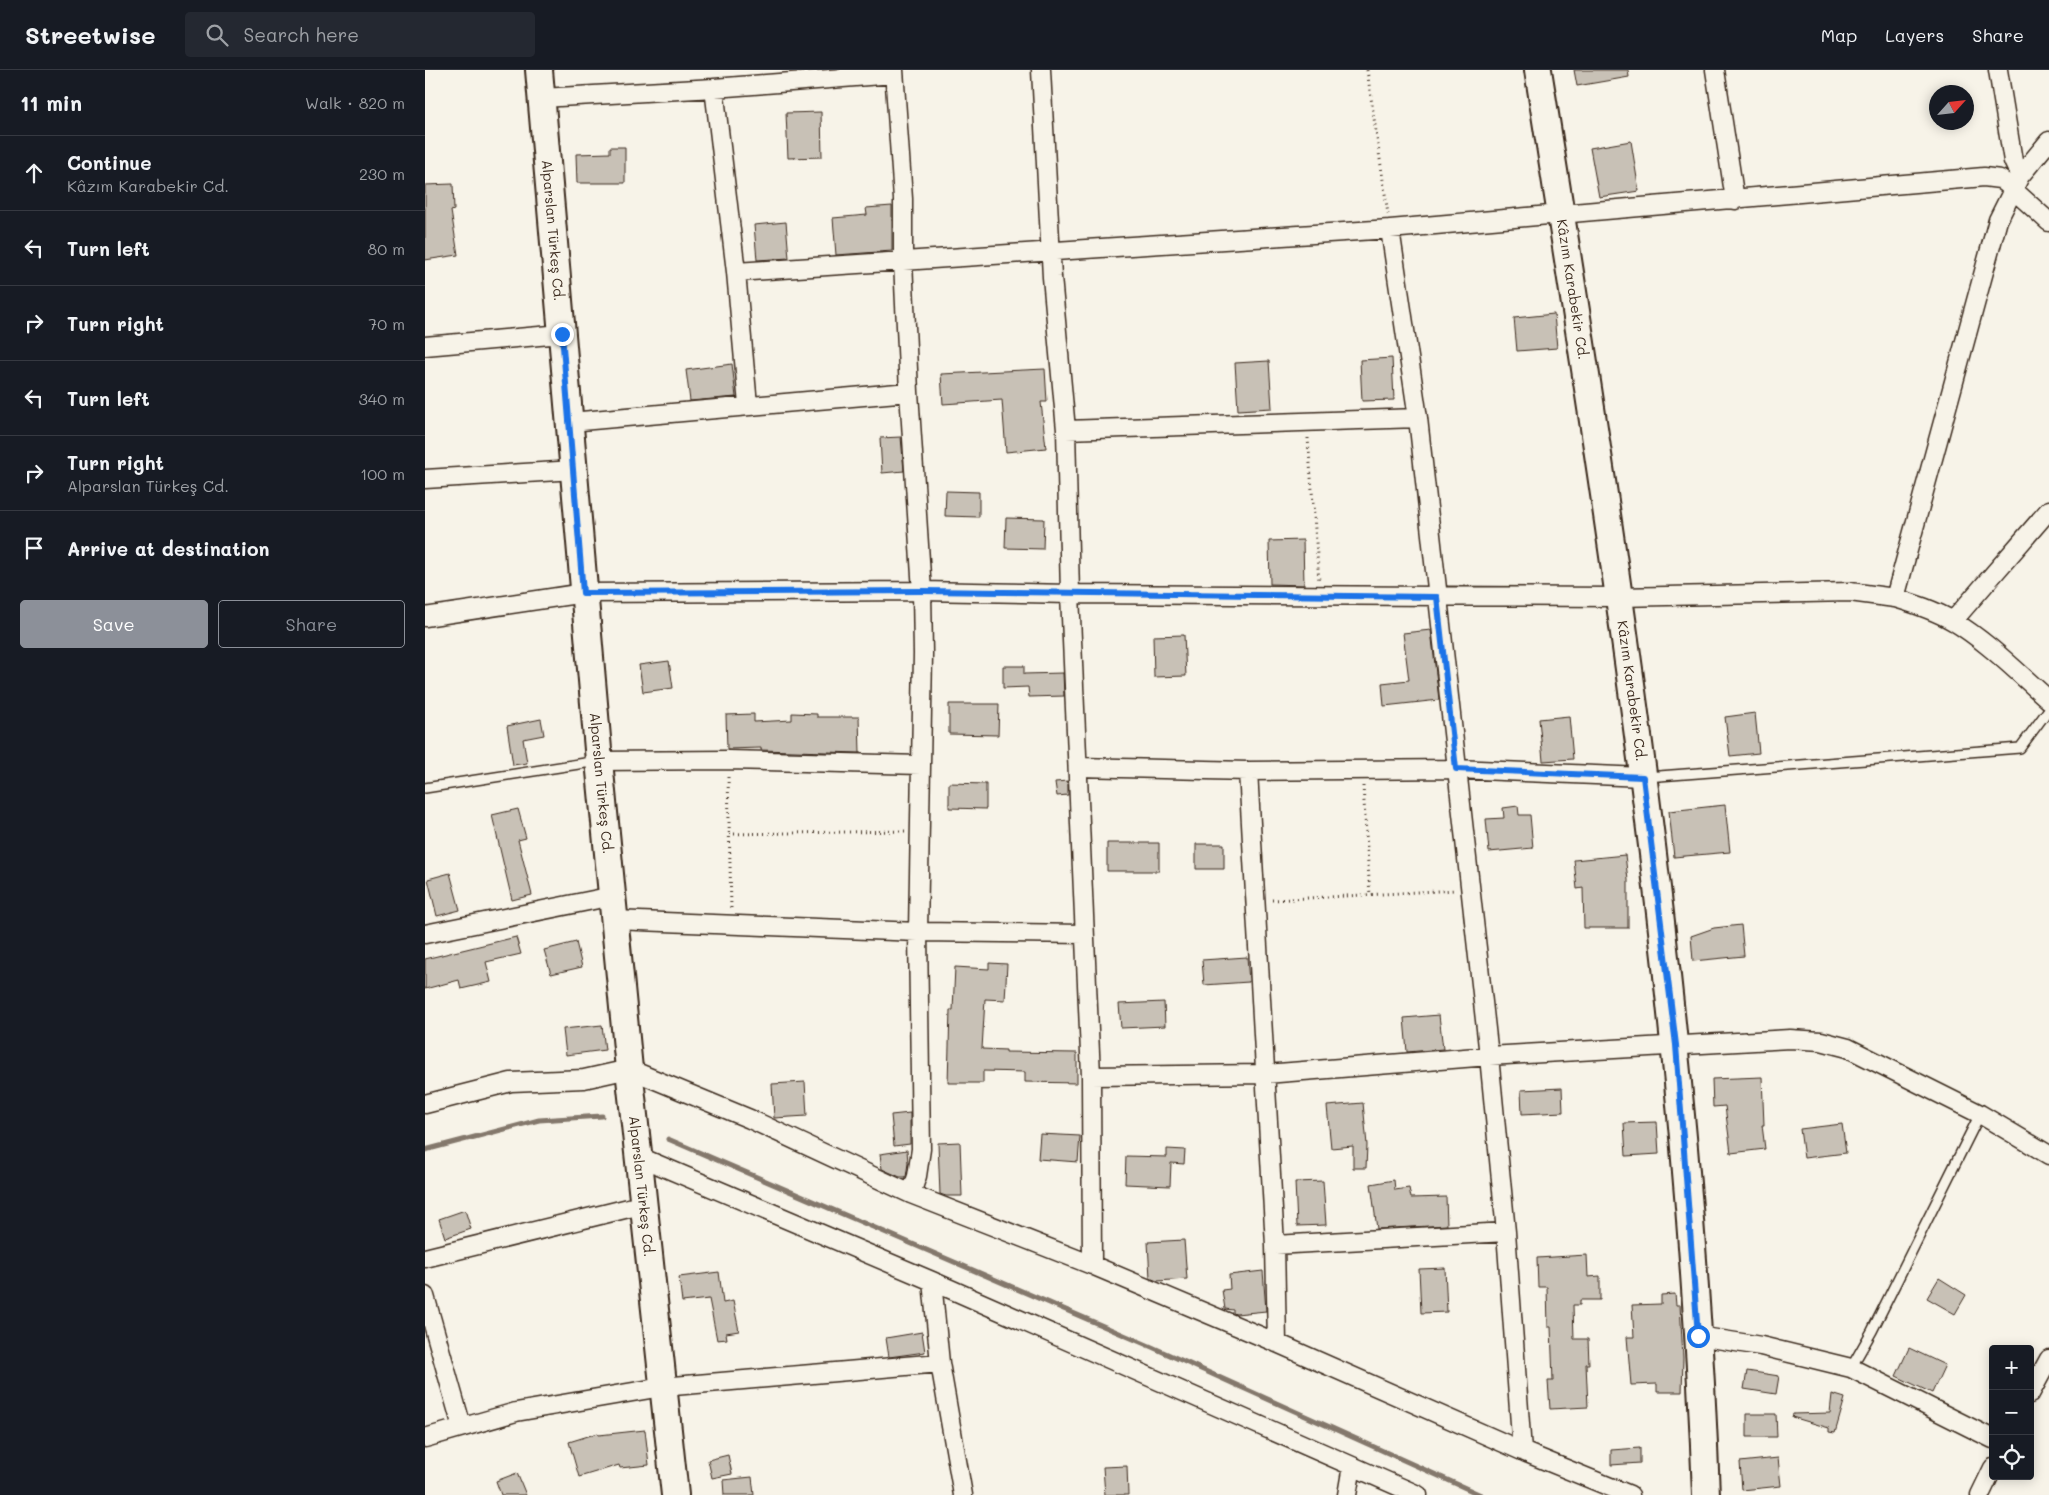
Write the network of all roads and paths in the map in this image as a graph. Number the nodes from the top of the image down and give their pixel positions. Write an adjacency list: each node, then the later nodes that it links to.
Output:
1 (539, 70): 9 (street, Alparslan Türkeş Cd.)
2 (1041, 70): 16 (street)
3 (1367, 70): 15 (path)
4 (1538, 70): 13 (street, Kâzım Karabekir Cd.)
5 (1715, 70): 12 (street)
6 (1998, 70): 11 (street)
7 (894, 72): 8 (street); 17 (street)
8 (714, 88): 9 (street); 18 (street)
9 (542, 98): 19 (street, Alparslan Türkeş Cd.)
10 (2049, 141): 11 (street)
11 (2016, 182): 12 (street); 14 (street); 36 (street)
12 (1735, 200): 13 (street)
13 (1561, 214): 15 (street); 35 (street, Kâzım Karabekir Cd.)
14 (2049, 222)
15 (1390, 229): 16 (street); 23 (street)
16 (1052, 252): 17 (street); 26 (street)
17 (903, 261): 18 (street); 21 (street)
18 (736, 272): 22 (street)
19 (562, 334): 20 (street); 24 (street, Alparslan Türkeş Cd.)
20 (425, 346)
21 (909, 392): 22 (street); 30 (street)
22 (748, 405): 24 (street)
23 (1418, 418): 25 (street); 34 (street)
24 (569, 422): 27 (street, Alparslan Türkeş Cd.)
25 (1307, 422): 26 (street); 33 (path)
26 (1066, 430): 32 (street)
27 (575, 470): 28 (street); 31 (street, Alparslan Türkeş Cd.)
28 (425, 479)
29 (2049, 510): 38 (street)
30 (922, 591): 31 (street); 32 (street); 43 (street)
31 (583, 593): 37 (street); 42 (street, Alparslan Türkeş Cd.)
32 (1070, 594): 33 (street); 44 (street)
33 (1320, 594): 34 (street)
34 (1437, 597): 35 (street); 46 (street)
35 (1619, 597): 36 (street); 48 (street, Kâzım Karabekir Cd.)
36 (1895, 598): 38 (street)
37 (425, 617)
38 (1953, 621): 39 (street)
39 (2049, 700)
40 (2049, 709): 48 (lane)
41 (728, 760): 42 (street); 43 (street); 51 (path)
42 (599, 761): 49 (lane); 55 (street, Alparslan Türkeş Cd.)
43 (921, 765): 50 (street)
44 (1078, 766): 47 (street); 59 (street)
45 (1362, 769): 46 (street); 47 (street); 53 (path)
46 (1456, 769): 48 (street); 52 (street)
47 (1248, 771): 54 (street)
48 (1643, 777): 60 (street, Kâzım Karabekir Cd.)
49 (425, 788)
50 (921, 830): 51 (path); 57 (street)
51 (729, 834): 56 (path)
52 (1470, 889): 53 (path); 61 (street)
53 (1370, 895): 54 (path)
54 (1257, 901): 63 (street)
55 (613, 908): 56 (street); 58 (street); 62 (street, Alparslan Türkeş Cd.)
56 (732, 924): 57 (street)
57 (918, 932): 59 (street); 69 (street)
58 (425, 934)
59 (1084, 934): 64 (street)
60 (1676, 1045): 61 (street); 66 (street); 77 (street, Kâzım Karabekir Cd.)
61 (1489, 1056): 63 (street); 71 (street)
62 (629, 1069): 65 (street); 68 (street, Alparslan Türkeş Cd.); 69 (street)
63 (1266, 1074): 64 (street); 72 (street)
64 (1091, 1076): 74 (street)
65 (425, 1104)
66 (1979, 1114): 67 (street); 81 (lane)
67 (2049, 1155)
68 (640, 1157): 70 (street, Alparslan Türkeş Cd.); 75 (street)
69 (911, 1194): 74 (street)
70 (645, 1204): 73 (street); 82 (street, Alparslan Türkeş Cd.)
71 (1506, 1232): 72 (street); 87 (street)
72 (1275, 1245): 78 (street)
73 (425, 1258)
74 (1092, 1265): 78 (street)
75 (932, 1281): 79 (street); 88 (street)
76 (425, 1296): 84 (street)
77 (1698, 1336): 81 (street); 95 (street, Kâzım Karabekir Cd.)
78 (1277, 1343): 87 (street)
79 (940, 1363): 82 (street); 91 (street)
80 (2048, 1364): 83 (street)
81 (1851, 1368): 85 (street)
82 (662, 1387): 84 (street); 90 (street, Alparslan Türkeş Cd.)
83 (2032, 1390)
84 (462, 1427): 86 (street)
85 (1989, 1436)
86 (425, 1438)
87 (1522, 1451): 94 (street)
88 (1352, 1466): 92 (street); 93 (street)
89 (1989, 1476): 96 (street)
90 (675, 1495)
91 (963, 1495)
92 (1347, 1495)
93 (1418, 1495)
94 (1630, 1495)
95 (1706, 1495)
96 (1980, 1495)

